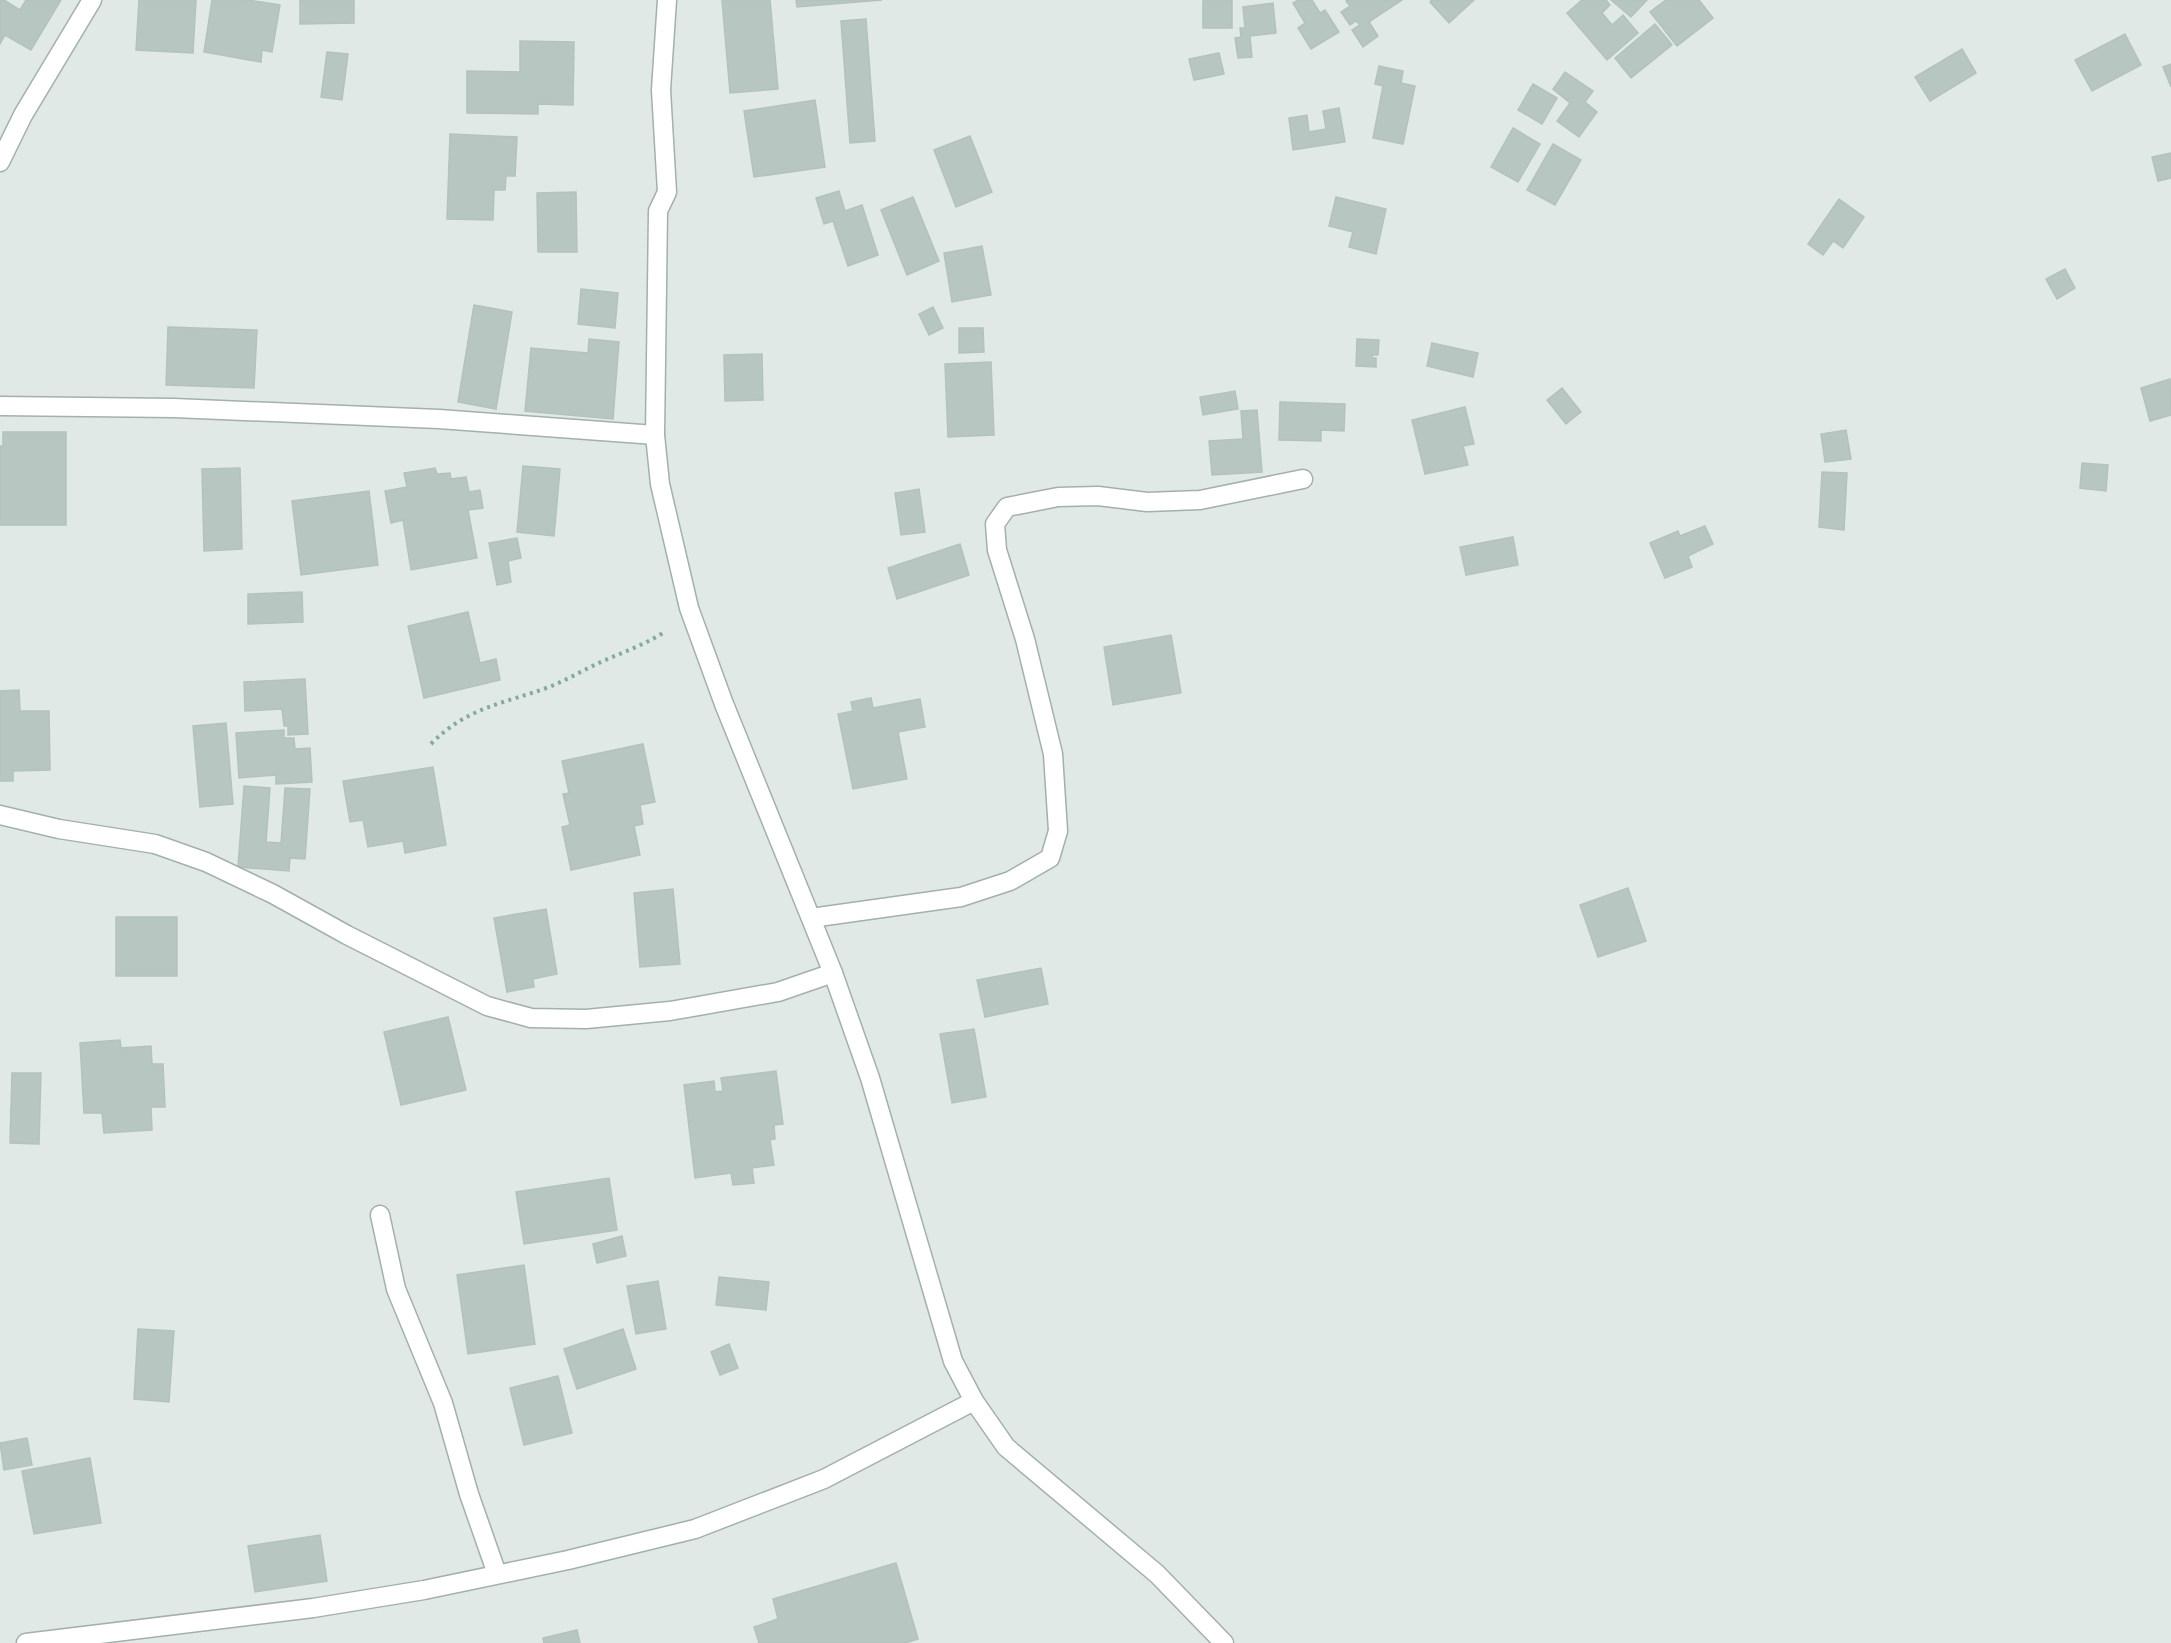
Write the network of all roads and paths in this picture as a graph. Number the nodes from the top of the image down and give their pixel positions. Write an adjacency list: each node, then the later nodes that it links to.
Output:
1 (92, 0): 3 (street)
2 (667, 0): 5 (street)
3 (0, 162)
4 (0, 406): 5 (street)
5 (656, 435): 7 (street)
6 (1303, 479): 10 (street)
7 (688, 608): 8 (path); 10 (street)
8 (431, 744)
9 (0, 815): 11 (street)
10 (811, 918): 11 (street)
11 (833, 973): 13 (street)
12 (380, 1215): 14 (street)
13 (974, 1401): 14 (street); 16 (street)
14 (496, 1574): 15 (street)
15 (26, 1643)
16 (1224, 1643)

